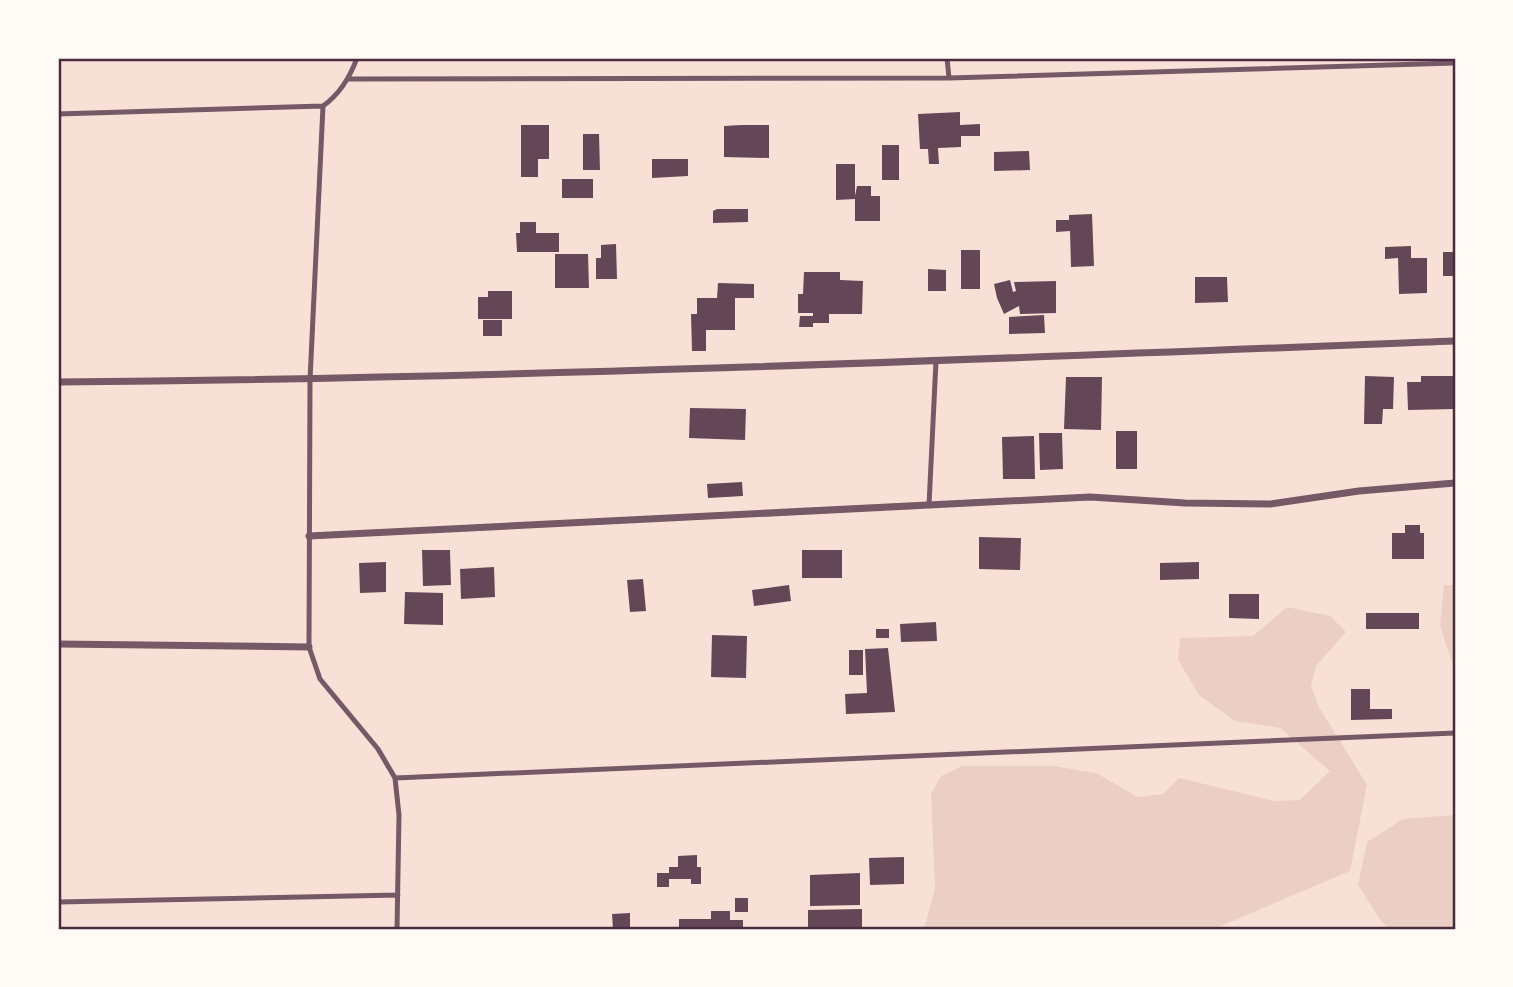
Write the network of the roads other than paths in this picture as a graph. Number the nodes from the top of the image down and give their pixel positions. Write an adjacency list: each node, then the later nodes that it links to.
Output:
1 (357, 58): 5 (lane)
2 (947, 58): 4 (lane)
3 (1455, 63): 4 (lane)
4 (949, 78): 5 (lane)
5 (348, 79): 6 (lane)
6 (323, 106): 7 (lane); 10 (lane)
7 (58, 114)
8 (1455, 341): 9 (street)
9 (936, 362): 10 (street); 13 (lane)
10 (310, 380): 11 (street); 14 (lane)
11 (58, 383)
12 (1455, 484): 13 (street)
13 (929, 505): 14 (street)
14 (309, 536): 16 (lane)
15 (58, 644): 16 (street)
16 (309, 648): 18 (lane)
17 (1455, 733): 18 (lane)
18 (395, 778): 19 (lane)
19 (398, 895): 20 (lane); 21 (lane)
20 (58, 902)
21 (397, 929)

